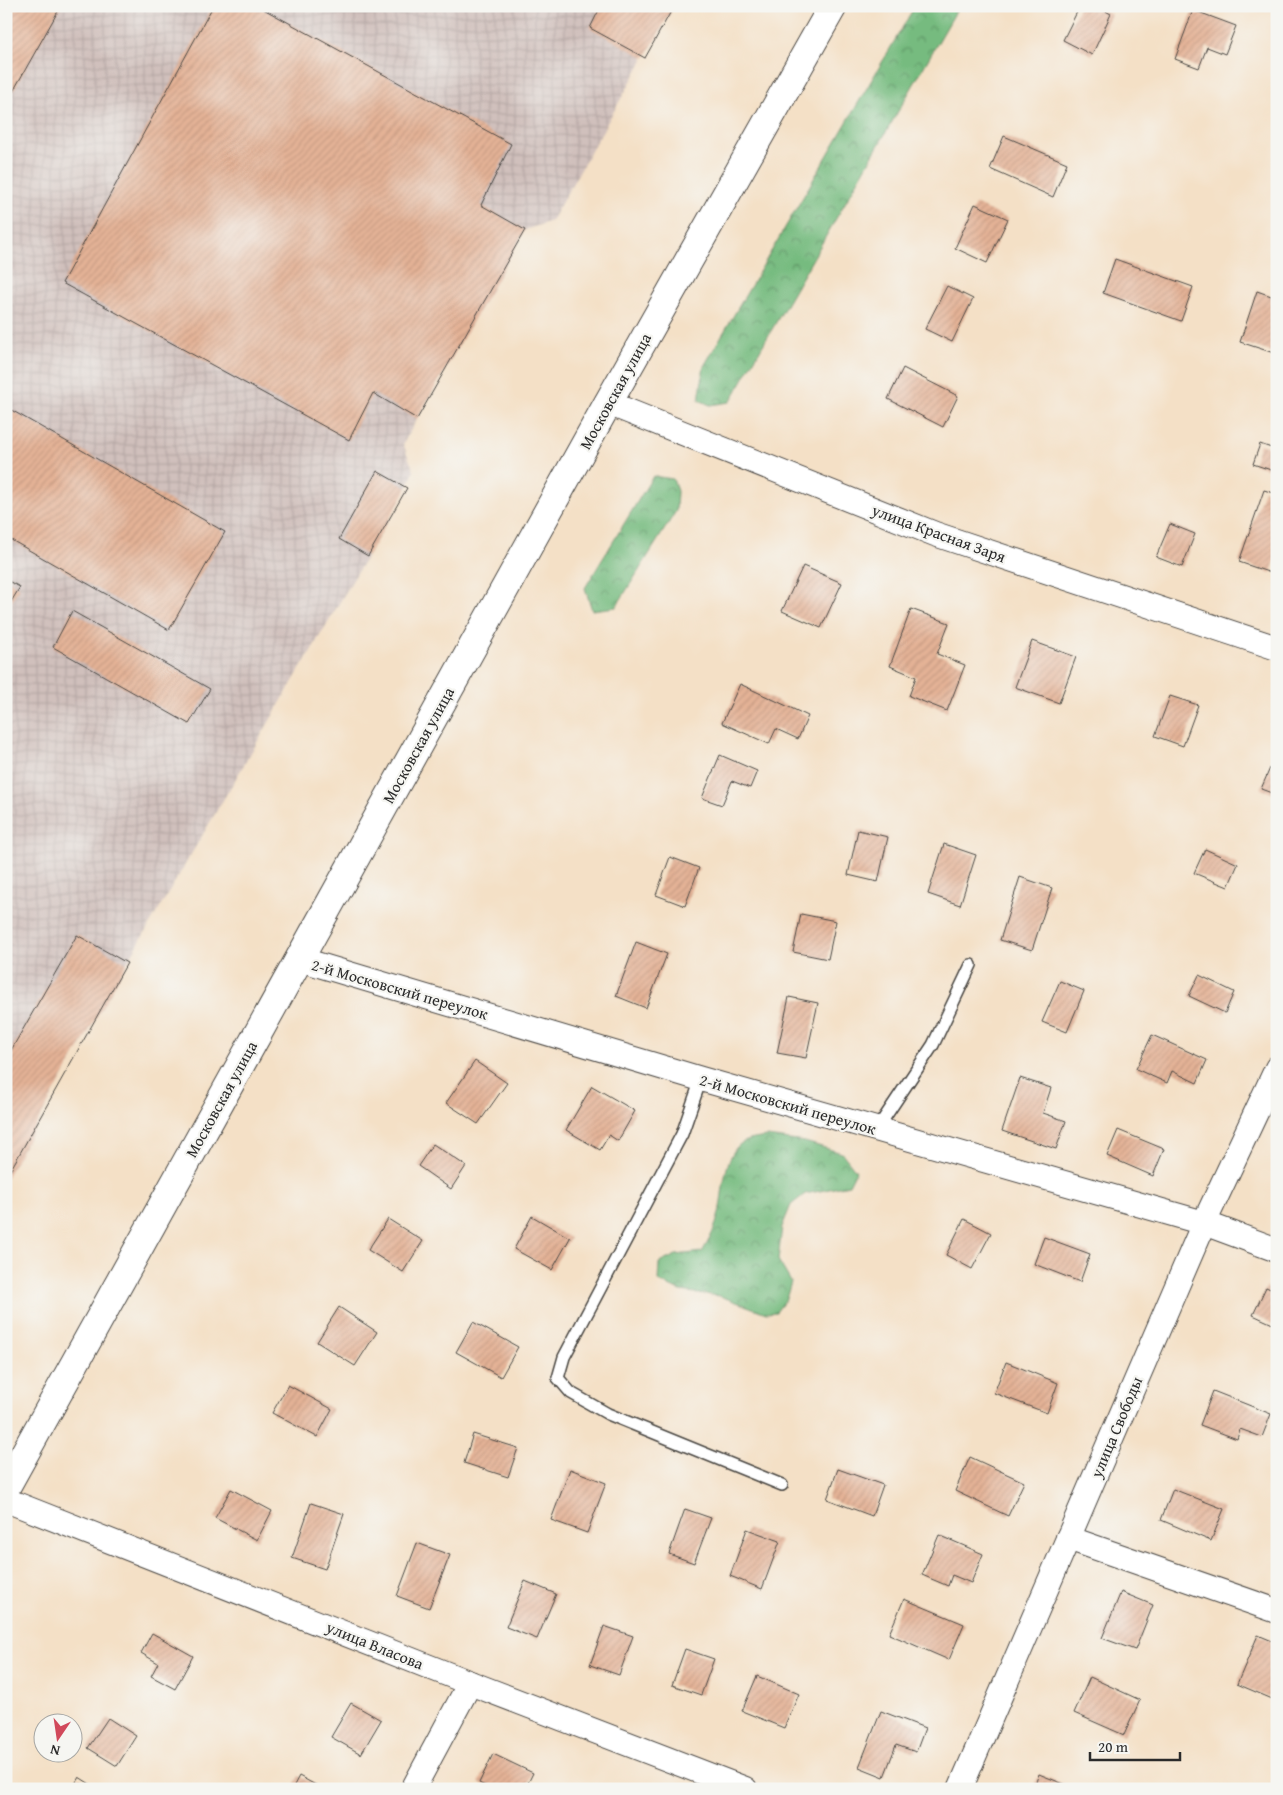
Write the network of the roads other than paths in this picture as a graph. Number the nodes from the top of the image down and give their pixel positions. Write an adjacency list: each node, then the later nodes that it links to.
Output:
1 (833, 6): 2 (main road, Московская улица)
2 (608, 403): 3 (street, улица Красная Заря); 4 (main road, Московская улица)
3 (1277, 648)
4 (299, 960): 7 (street, 2-й Московский переулок); 12 (main road, Московская улица)
5 (971, 965): 8 (lane)
6 (1277, 1068): 9 (street, улица Свободы)
7 (702, 1079): 8 (street, 2-й Московский переулок); 11 (lane)
8 (877, 1129): 9 (street, 2-й Московский переулок)
9 (1204, 1222): 10 (street, 2-й Московский переулок); 14 (street, улица Свободы)
10 (1277, 1250)
11 (782, 1485)
12 (6, 1487)
13 (6, 1500): 16 (street, улица Власова)
14 (1068, 1538): 15 (street); 19 (street, улица Свободы)
15 (1277, 1611)
16 (470, 1683): 17 (street); 18 (street, улица Власова)
17 (413, 1789)
18 (745, 1789)
19 (960, 1789)

